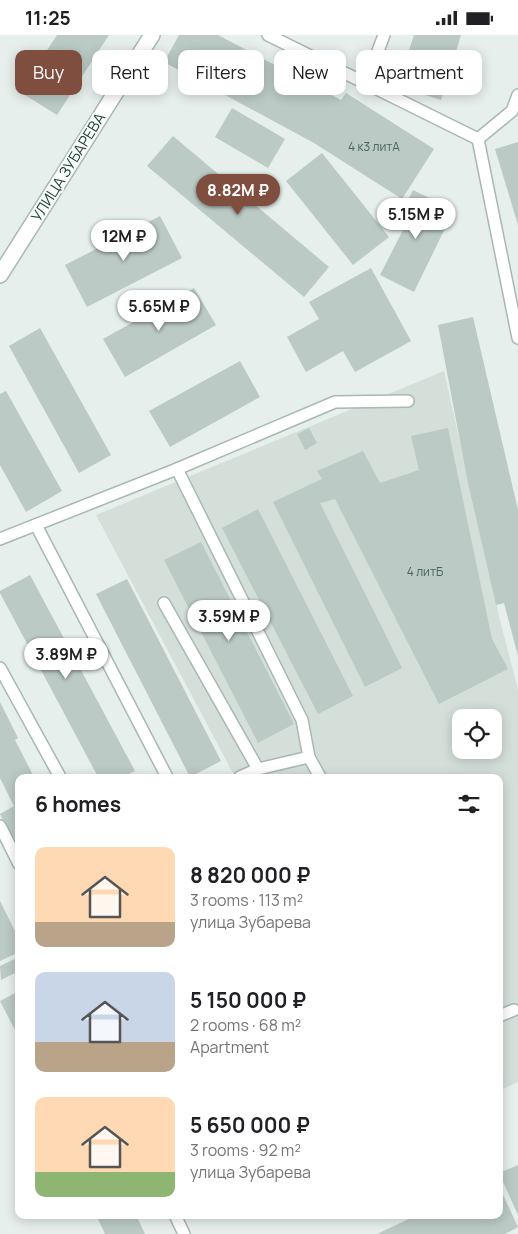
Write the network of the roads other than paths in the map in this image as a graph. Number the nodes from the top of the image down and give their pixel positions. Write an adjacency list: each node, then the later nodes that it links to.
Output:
1 (152, 35): 9 (street, УЛИЦА ЗУБАРЕВА)
2 (268, 35): 5 (lane)
3 (384, 35): 4 (lane)
4 (378, 50)
5 (356, 78)
6 (390, 95): 8 (lane)
7 (518, 95): 8 (lane)
8 (478, 139): 10 (lane)
9 (0, 275)
10 (518, 338)
11 (408, 401): 12 (lane)
12 (177, 469): 13 (lane); 17 (lane)
13 (36, 525): 14 (lane); 20 (lane)
14 (0, 539)
15 (164, 603): 18 (lane)
16 (0, 668): 19 (lane)
17 (310, 757): 18 (lane); 22 (lane)
18 (258, 769): 21 (lane)
19 (58, 774)
20 (165, 774)
21 (247, 774)
22 (318, 774)
23 (0, 826): 24 (lane)
24 (15, 856)
25 (514, 1010): 26 (lane)
26 (503, 1014)
27 (177, 1219): 28 (lane)
28 (184, 1234)

